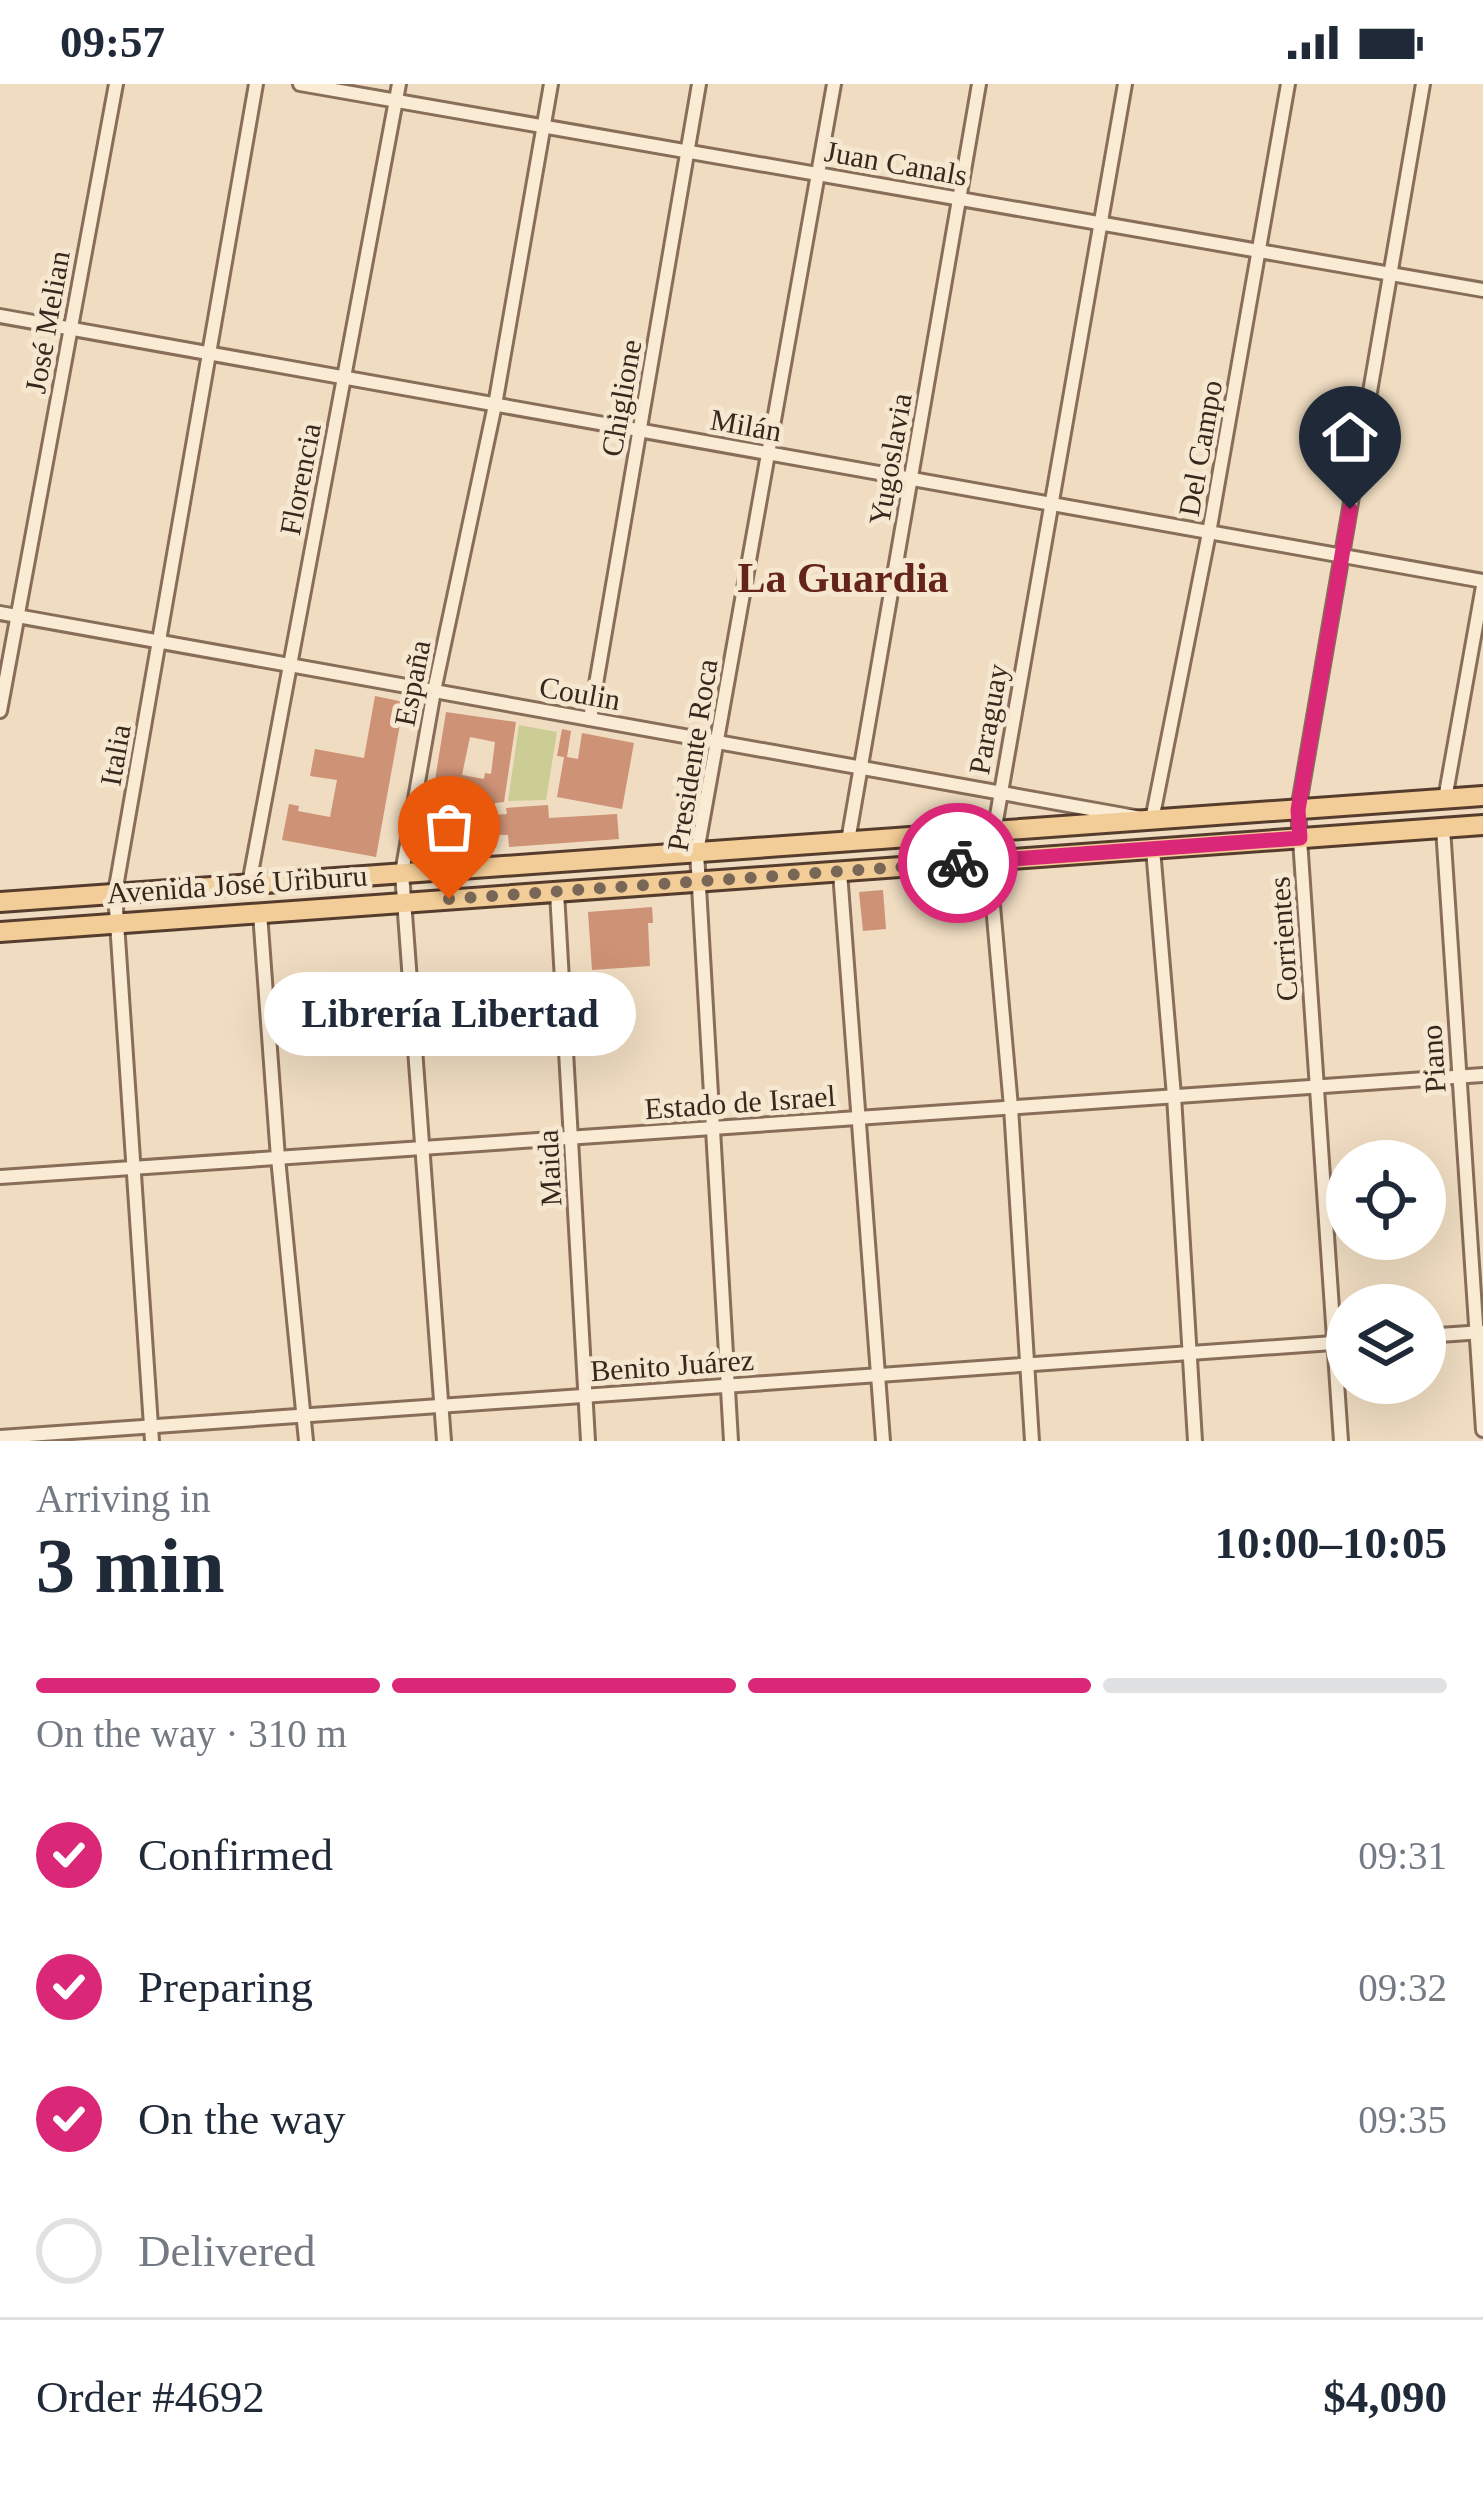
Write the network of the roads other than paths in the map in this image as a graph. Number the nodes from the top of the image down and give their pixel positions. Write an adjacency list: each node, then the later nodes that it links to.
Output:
1 (116, 84): 22 (street, José Melian)
2 (256, 84): 23 (street, Italia)
3 (301, 84): 12 (street, Juan Canals)
4 (399, 84): 12 (street, Florencia)
5 (550, 84): 13 (street, España)
6 (699, 84): 14 (street, Chiglione)
7 (833, 84): 15 (street, Presidente Roca)
8 (979, 84): 16 (street, Yugoslavia)
9 (1125, 84): 17 (street, Paraguay)
10 (1288, 84): 18 (street, Del Campo)
11 (1423, 84): 19 (street, Corrientes)
12 (396, 102): 13 (street, Juan Canals); 24 (street, Florencia)
13 (543, 126): 14 (street, Juan Canals); 25 (street, España)
14 (688, 151): 15 (street, Juan Canals); 26 (street, Chiglione)
15 (818, 174): 16 (street, Juan Canals); 27 (street, Presidente Roca)
16 (959, 198): 17 (street, Juan Canals); 28 (street, Yugoslavia)
17 (1100, 223): 18 (street, Juan Canals); 29 (street, Paraguay)
18 (1258, 250): 19 (street, Juan Canals); 30 (street, Del Campo)
19 (1390, 274): 20 (street, Juan Canals); 31 (street, Corrientes)
20 (1483, 290)
21 (0, 316): 22 (street, Milán)
22 (70, 329): 23 (street, Milán); 34 (street, José Melian)
23 (209, 354): 24 (street, Milán); 35 (street, Italia)
24 (344, 380): 25 (street, Milán); 36 (street, Florencia)
25 (495, 405): 26 (street, Milán); 37 (street, España)
26 (640, 431): 27 (street, Milán); 39 (street, Chiglione)
27 (768, 454): 28 (street, Milán); 40 (street, Presidente Roca)
28 (910, 479): 29 (street, Milán); 41 (street, Yugoslavia)
29 (1051, 504): 30 (street, Milán); 42 (street, Paraguay)
30 (1209, 532): 31 (street, Milán); 46 (street, Del Campo)
31 (1342, 556): 32 (street, Milán); 45 (street, Corrientes)
32 (1483, 584): 44 (street)
33 (0, 613): 34 (street, Coulin)
34 (17, 616): 35 (street, Coulin); 38 (street, José Melian)
35 (159, 642): 36 (street, Coulin); 60 (street, Italia)
36 (290, 665): 37 (street, Coulin); 58 (street, Florencia)
37 (434, 691): 39 (street, Coulin); 55 (street, España)
38 (0, 711)
39 (590, 719): 40 (street, Coulin)
40 (717, 742): 41 (street, Coulin); 53 (street, Presidente Roca)
41 (861, 768): 42 (street, Coulin); 51 (street, Yugoslavia)
42 (1000, 793): 46 (street, Coulin); 49 (street, Paraguay)
43 (1483, 796): 44 (main road, Avenida José Uriburu)
44 (1445, 799): 45 (main road, Avenida José Uriburu)
45 (1298, 810): 46 (main road, Avenida José Uriburu); 50 (street, Corrientes)
46 (1152, 820): 49 (main road, Avenida José Uriburu)
47 (1483, 825): 48 (main road, Avenida José Uriburu)
48 (1443, 828): 50 (main road, Avenida José Uriburu); 67 (street, Piano)
49 (993, 831): 51 (main road, Avenida José Uriburu); 54 (street, Paraguay)
50 (1300, 838): 52 (main road, Avenida José Uriburu); 68 (street, Corrientes)
51 (848, 841): 53 (main road, Avenida José Uriburu)
52 (1154, 849): 54 (main road, Avenida José Uriburu); 69 (street)
53 (698, 852): 55 (main road, Avenida José Uriburu); 57 (street, Presidente Roca)
54 (989, 861): 56 (main road, Avenida José Uriburu); 70 (street, Paraguay)
55 (402, 872): 58 (main road, Avenida José Uriburu); 62 (street, España)
56 (840, 872): 57 (main road, Avenida José Uriburu); 71 (street)
57 (699, 882): 59 (main road, Avenida José Uriburu); 72 (street, Presidente Roca)
58 (250, 884): 60 (main road, Avenida José Uriburu)
59 (557, 892): 62 (main road, Avenida José Uriburu); 73 (street, Maida)
60 (115, 893): 61 (main road, Avenida José Uriburu); 64 (street, Italia)
61 (0, 902)
62 (404, 902): 63 (main road, Avenida José Uriburu); 74 (street, España)
63 (260, 914): 64 (main road, Avenida José Uriburu); 75 (street)
64 (117, 924): 65 (main road, Avenida José Uriburu); 76 (street, Italia)
65 (0, 932)
66 (1483, 1075): 67 (street, Estado de Israel)
67 (1458, 1076): 68 (street, Estado de Israel); 79 (street, Piano)
68 (1317, 1087): 69 (street, Estado de Israel); 78 (street, Corrientes)
69 (1174, 1096): 70 (street, Estado de Israel); 82 (street)
70 (1011, 1108): 71 (street, Estado de Israel); 83 (street, Paraguay)
71 (858, 1118): 72 (street, Estado de Israel); 84 (street)
72 (712, 1128): 73 (street, Estado de Israel); 85 (street, Presidente Roca)
73 (571, 1138): 74 (street, Estado de Israel); 86 (street, Maida)
74 (422, 1148): 75 (street, Estado de Israel); 88 (street, España)
75 (278, 1158): 76 (street, Estado de Israel); 89 (street)
76 (134, 1168): 77 (street, Estado de Israel); 91 (street, Italia)
77 (0, 1177)
78 (1336, 1284)
79 (1480, 1333): 80 (street); 90 (street, Piano)
80 (1446, 1335)
81 (1326, 1343): 82 (street, Benito Juárez)
82 (1188, 1353): 83 (street, Benito Juárez); 99 (street)
83 (1026, 1365): 84 (street, Benito Juárez); 98 (street, Paraguay)
84 (877, 1376): 85 (street, Benito Juárez); 97 (street)
85 (727, 1385): 86 (street, Benito Juárez); 96 (street, Presidente Roca)
86 (586, 1395): 88 (street, Benito Juárez); 95 (street, Maida)
87 (1341, 1404): 100 (street, Corrientes)
88 (441, 1407): 89 (street, Benito Juárez); 94 (street, España)
89 (304, 1415): 91 (street, Benito Juárez); 93 (street)
90 (1483, 1430)
91 (152, 1433): 92 (street, Benito Juárez)
92 (0, 1437)
93 (306, 1441)
94 (444, 1441)
95 (588, 1441)
96 (731, 1441)
97 (883, 1441)
98 (1031, 1441)
99 (1195, 1441)
100 (1341, 1441)

